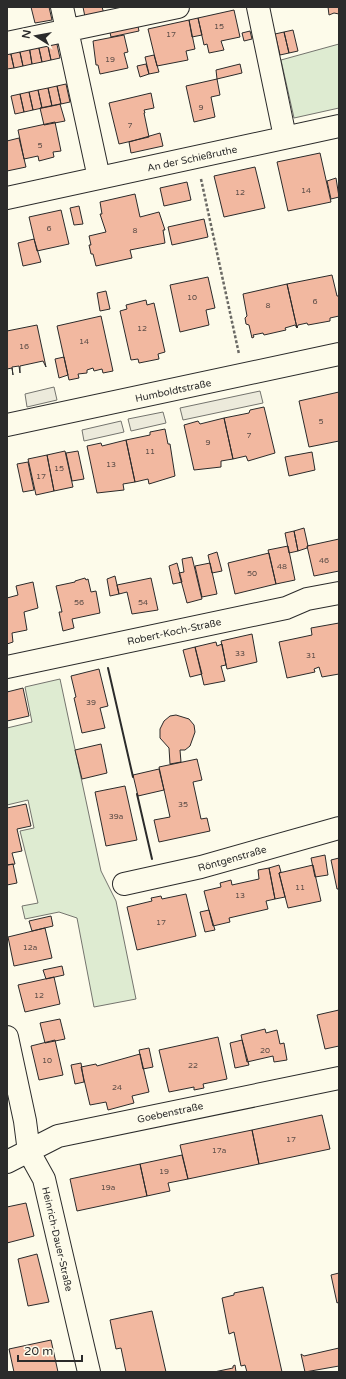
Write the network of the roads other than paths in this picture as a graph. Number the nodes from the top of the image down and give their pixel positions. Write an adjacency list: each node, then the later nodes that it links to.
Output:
1 (62, 7): 4 (street)
2 (178, 7): 4 (street)
3 (258, 7): 7 (street)
4 (68, 30): 5 (street); 8 (street)
5 (7, 43)
6 (339, 126): 7 (street, An der Schießruthe)
7 (285, 137): 8 (street, An der Schießruthe)
8 (99, 178): 9 (street, An der Schießruthe)
9 (7, 198)
10 (339, 354): 11 (street, Humboldtstraße)
11 (7, 425)
12 (339, 593): 13 (street, Robert-Koch-Straße)
13 (7, 667)
14 (339, 828): 15 (street, Röntgenstraße)
15 (124, 884)
16 (7, 1037): 18 (street, Heinrich-Dauer-Straße)
17 (339, 1078): 18 (street, Goebenstraße)
18 (29, 1152): 19 (street, Goebenstraße); 20 (street, Heinrich-Dauer-Straße)
19 (7, 1162)
20 (89, 1372)

